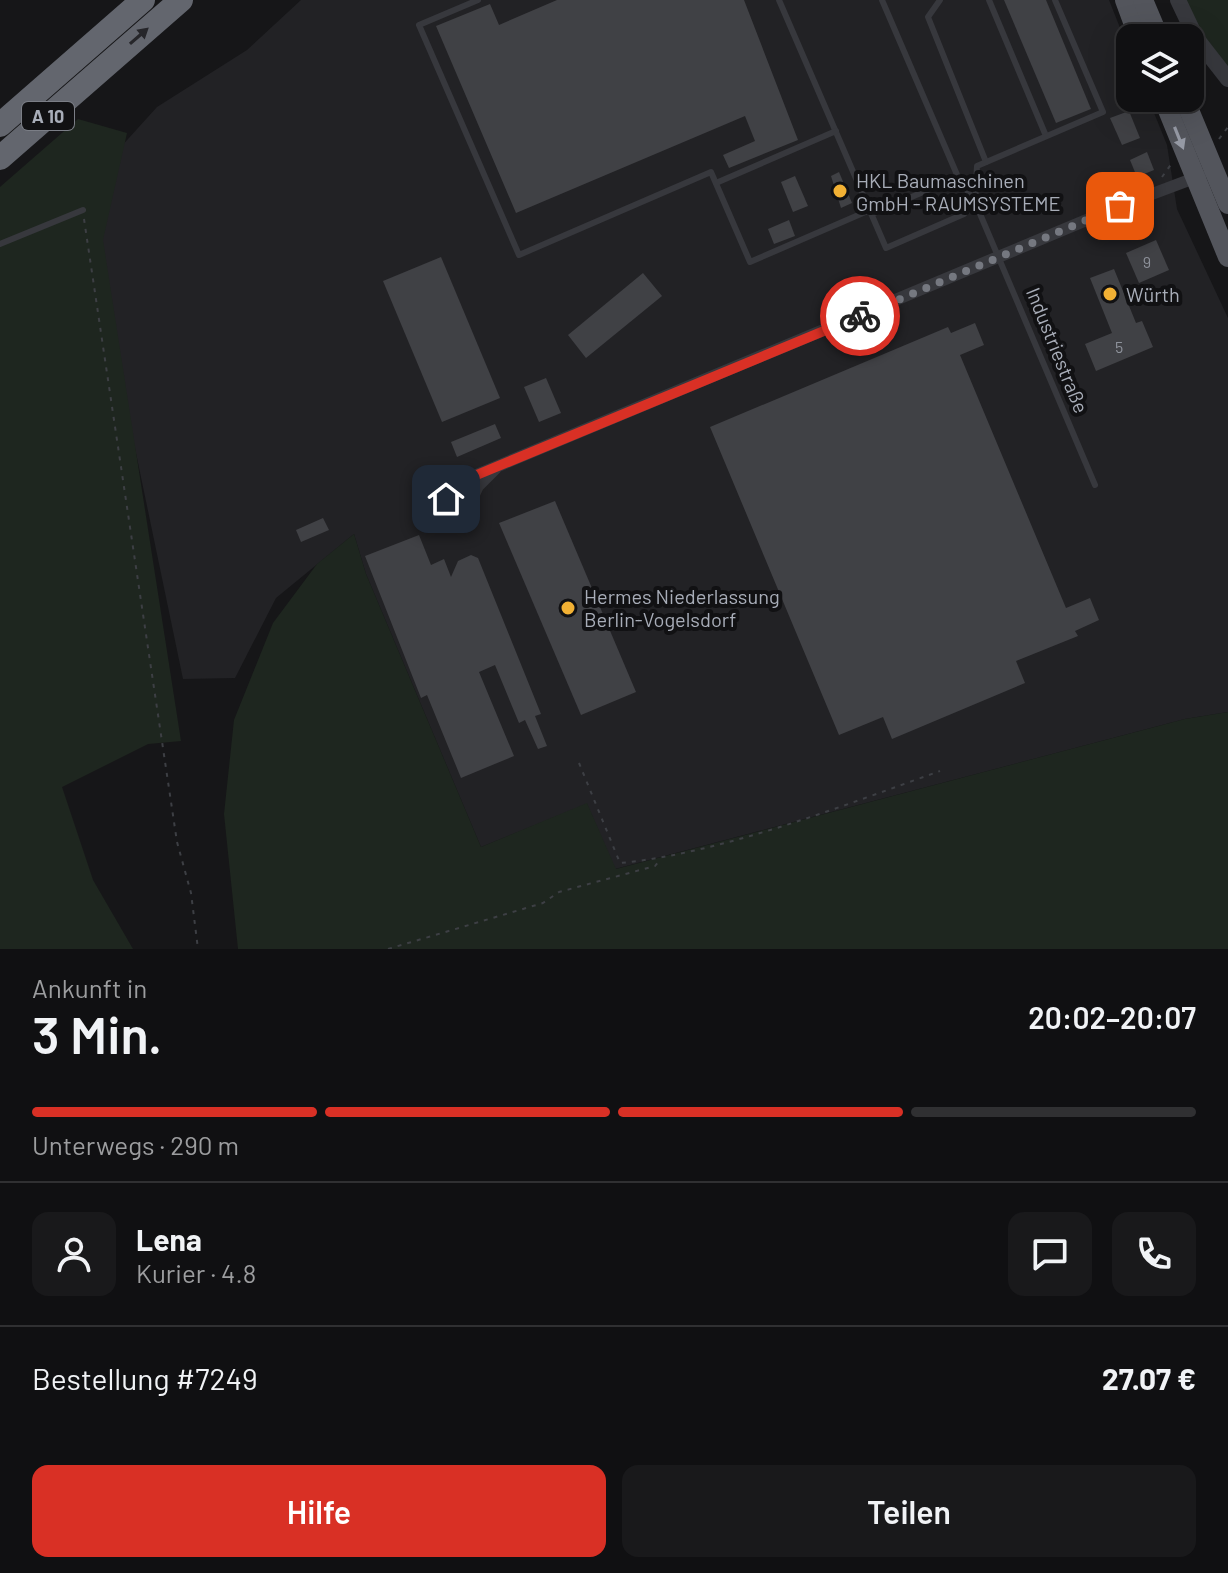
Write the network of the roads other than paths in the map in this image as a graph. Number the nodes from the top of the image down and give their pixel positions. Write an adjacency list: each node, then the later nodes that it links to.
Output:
1 (143, 0): 17 (highway, A 10)
2 (181, 0): 20 (highway, A 10, one-way to 2)
3 (478, 0): 24 (lane)
4 (780, 0): 18 (lane)
5 (882, 0): 23 (lane, Industriestraße)
6 (940, 0): 21 (lane)
7 (989, 0): 19 (lane)
8 (1055, 0): 19 (lane)
9 (1125, 0): 12 (main road)
10 (1143, 0): 13 (main road)
11 (1178, 0): 14 (street)
12 (1134, 24)
13 (1153, 24)
14 (1228, 79)
15 (1172, 112): 22 (main road, one-way to 22)
16 (1189, 112): 22 (main road)
17 (0, 125)
18 (836, 131): 24 (lane); 28 (lane)
19 (1046, 136): 21 (lane)
20 (0, 158)
21 (986, 162): 25 (lane)
22 (1212, 172): 26 (main road); 31 (main road); 32 (street)
23 (958, 177): 25 (lane, Industriestraße); 28 (lane)
24 (716, 183): 28 (lane)
25 (975, 202): 32 (lane, Industriestraße)
26 (1228, 204)
27 (83, 210): 30 (lane)
28 (871, 212): 29 (lane)
29 (964, 214)
30 (0, 244)
31 (1228, 257)
32 (998, 258): 33 (street); 34 (lane, Industriestraße)
33 (496, 468)
34 (1095, 485)

